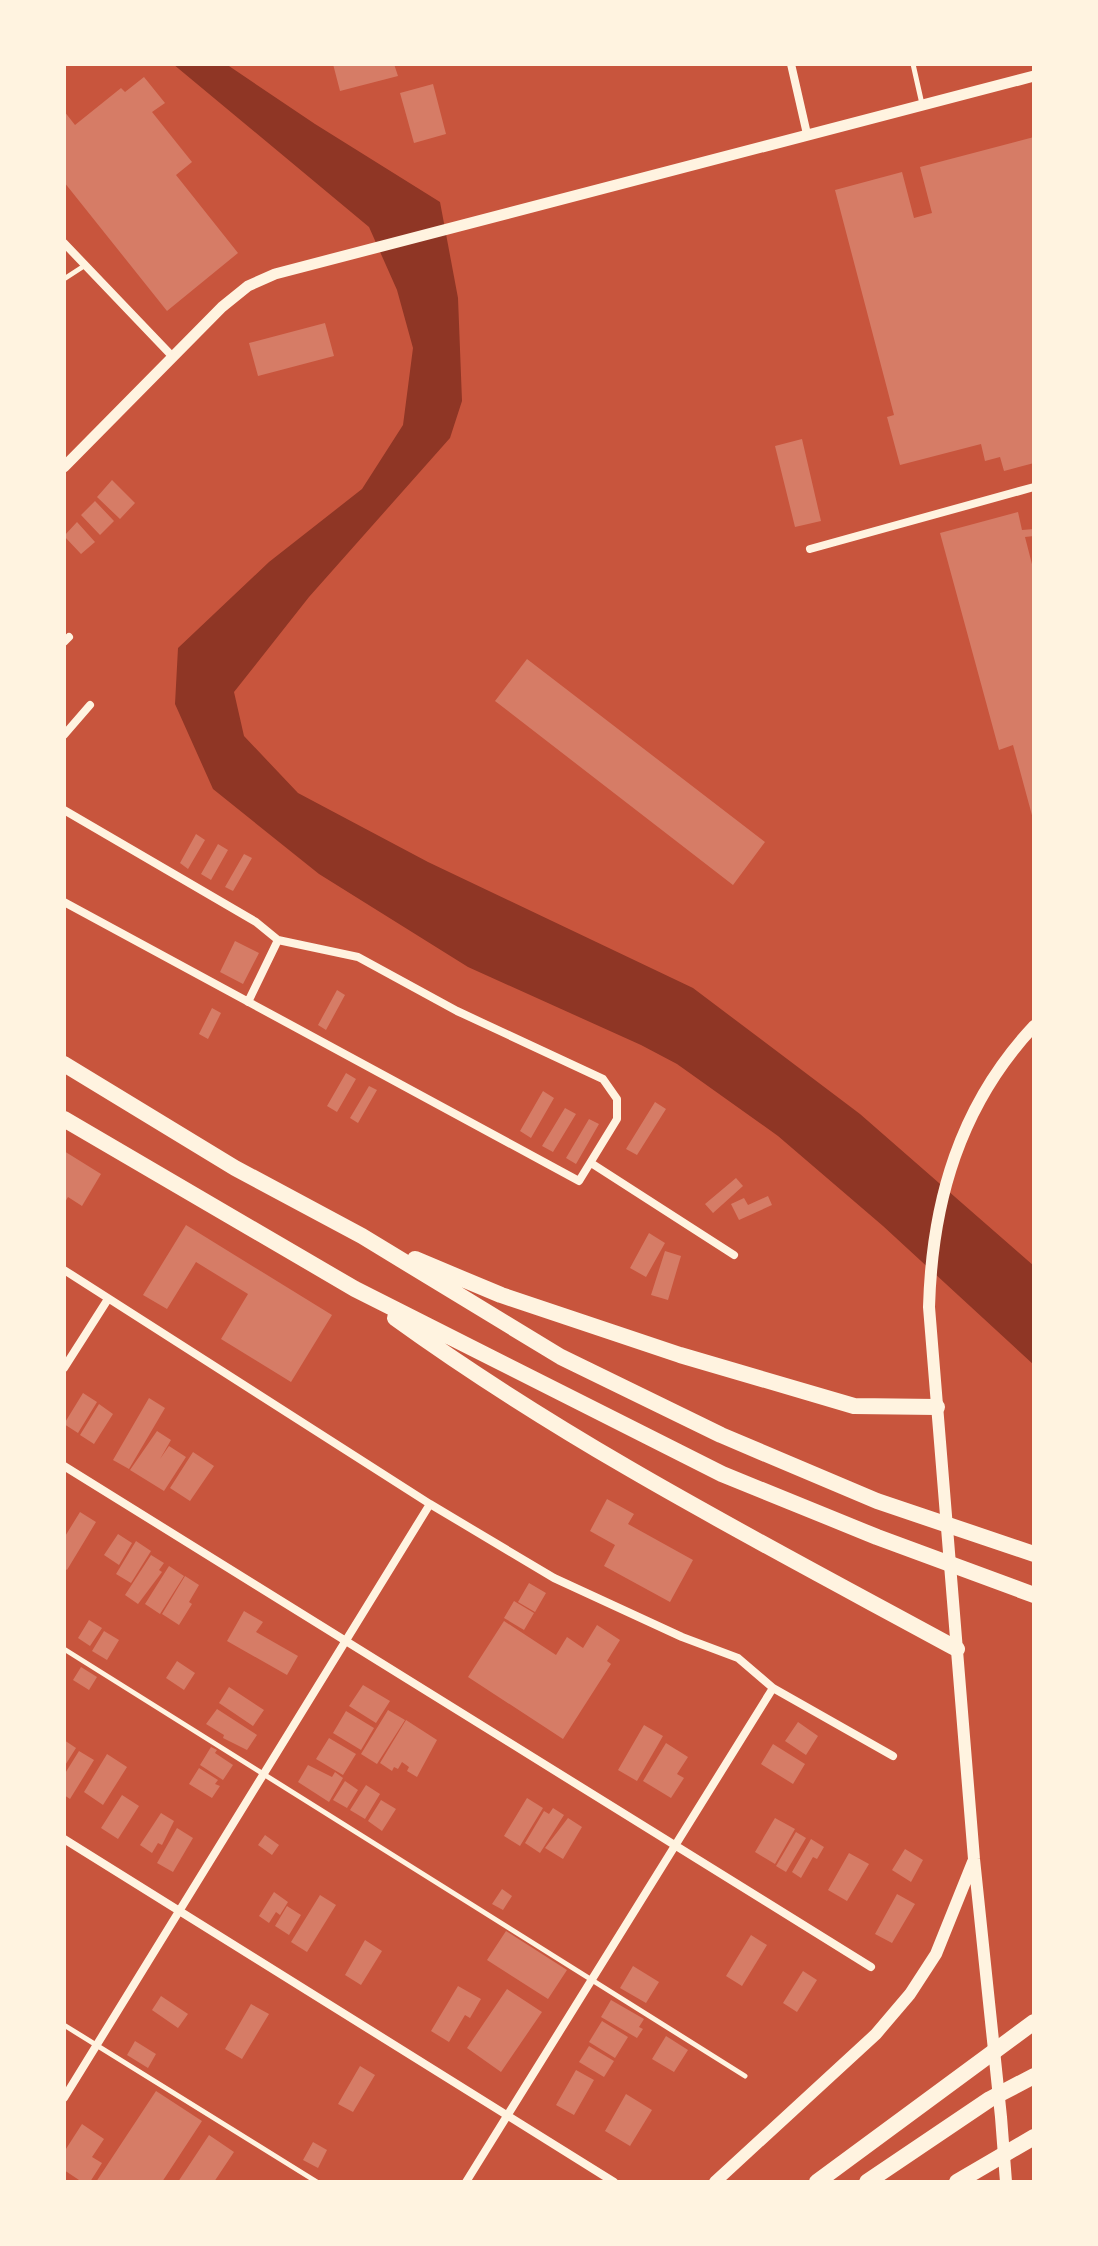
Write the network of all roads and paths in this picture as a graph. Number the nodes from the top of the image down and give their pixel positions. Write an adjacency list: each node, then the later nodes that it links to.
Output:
1 (791, 64): 5 (street)
2 (913, 64): 4 (lane)
3 (1034, 76): 4 (street)
4 (922, 104): 5 (street)
5 (807, 134): 9 (street)
6 (64, 243): 7 (street)
7 (85, 265): 8 (lane); 9 (street)
8 (64, 279)
9 (172, 356): 10 (street)
10 (64, 467)
11 (1034, 487): 12 (street)
12 (810, 549)
13 (90, 705): 14 (street)
14 (64, 735)
15 (64, 810): 17 (street)
16 (64, 902): 18 (street)
17 (278, 940): 18 (street); 22 (street)
18 (248, 1002): 22 (street)
19 (1034, 1026): 29 (main road)
20 (64, 1064): 23 (highway)
21 (64, 1119): 26 (highway)
22 (591, 1163): 24 (street)
23 (362, 1236): 29 (highway); 32 (highway)
24 (734, 1255)
25 (64, 1270): 27 (street)
26 (355, 1289): 33 (highway); 36 (highway)
27 (108, 1299): 28 (street); 31 (street)
28 (64, 1368)
29 (937, 1407): 36 (main road)
30 (64, 1466): 34 (street)
31 (430, 1504): 34 (street); 37 (street)
32 (1030, 1553)
33 (1031, 1593)
34 (347, 1641): 39 (street); 41 (street)
35 (64, 1649): 39 (lane)
36 (957, 1649): 42 (main road)
37 (773, 1688): 38 (street); 41 (street)
38 (893, 1756)
39 (264, 1774): 43 (street); 45 (lane)
40 (64, 1839): 43 (street)
41 (675, 1845): 44 (street); 45 (street)
42 (974, 1859): 57 (main road); 61 (main road)
43 (180, 1911): 48 (street); 52 (street)
44 (871, 1967)
45 (592, 1980): 49 (lane); 52 (street)
46 (1034, 2022): 58 (highway)
47 (64, 2025): 48 (lane)
48 (96, 2046): 51 (street); 54 (lane)
49 (745, 2076)
50 (1034, 2076): 59 (highway)
51 (64, 2098)
52 (508, 2114): 55 (street); 56 (street)
53 (1034, 2137): 60 (highway)
54 (317, 2182)
55 (466, 2182)
56 (614, 2182)
57 (715, 2182)
58 (817, 2182)
59 (867, 2182)
60 (957, 2182)
61 (1006, 2182)

